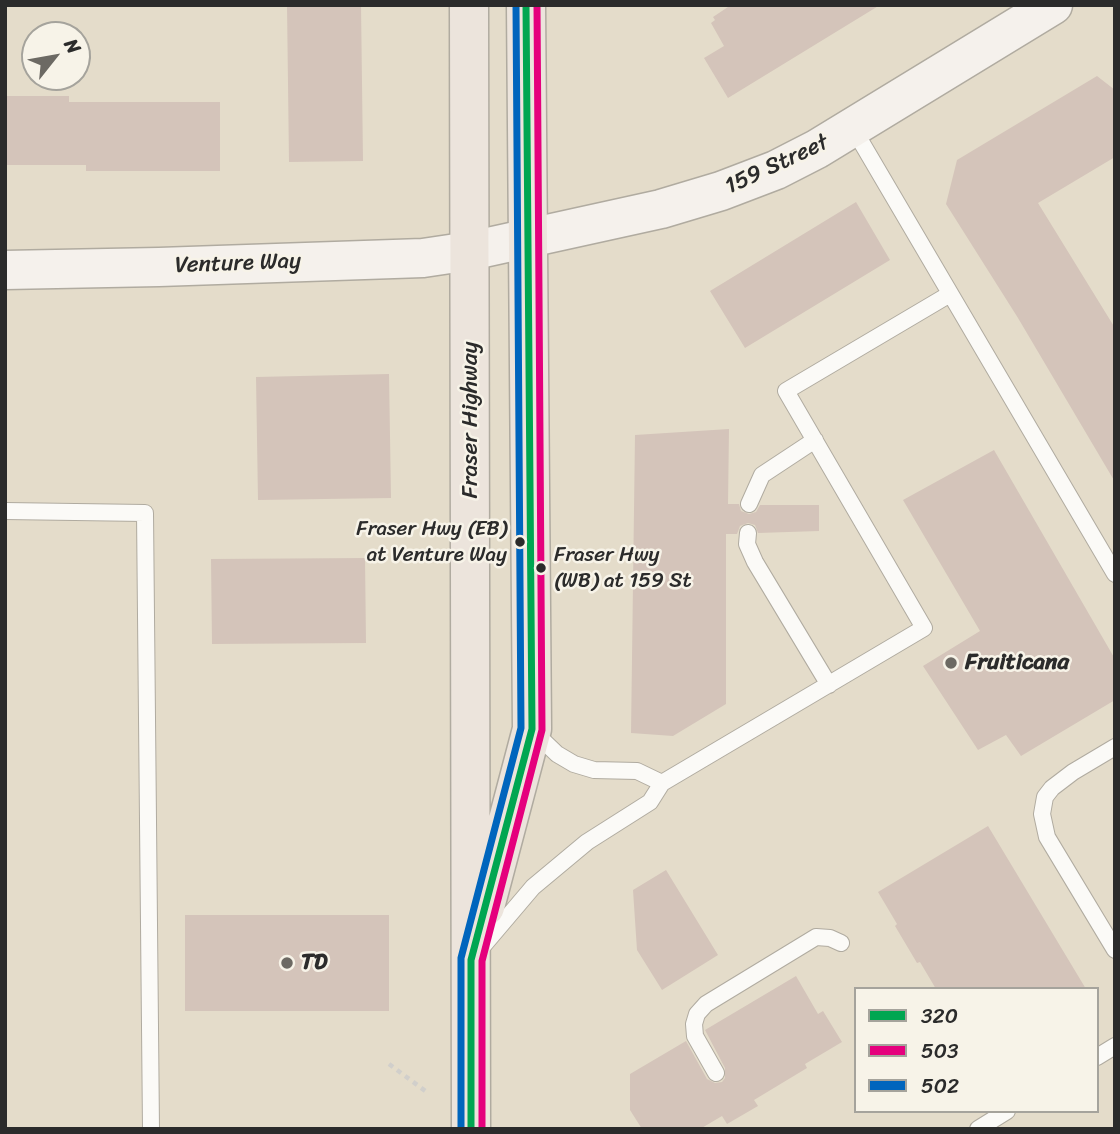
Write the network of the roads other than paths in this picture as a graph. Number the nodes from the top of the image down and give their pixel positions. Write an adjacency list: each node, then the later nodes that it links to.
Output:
1 (469, 5): 6 (main road, Fraser Highway)
2 (526, 5): 5 (main road, Fraser Highway)
3 (1053, 5): 4 (street, 159 Street)
4 (853, 128): 5 (street, 159 Street); 8 (lane)
5 (527, 239): 6 (street, 159 Street); 15 (main road, Fraser Highway)
6 (470, 251): 7 (street, Venture Way); 20 (main road, Fraser Highway)
7 (5, 270)
8 (950, 294): 9 (lane); 13 (lane)
9 (815, 440): 10 (lane); 14 (lane)
10 (749, 505)
11 (5, 511): 25 (lane)
12 (748, 533): 14 (lane)
13 (1115, 574)
14 (829, 685): 17 (lane)
15 (532, 729): 17 (lane); 20 (main road, Fraser Highway)
16 (1115, 747): 19 (lane)
17 (662, 783): 20 (lane)
18 (841, 943): 23 (lane)
19 (1115, 950)
20 (471, 960): 26 (main road, Fraser Highway)
21 (1115, 1046): 22 (lane)
22 (1099, 1056)
23 (716, 1073)
24 (1004, 1113): 27 (lane)
25 (151, 1129)
26 (471, 1129)
27 (978, 1129)

